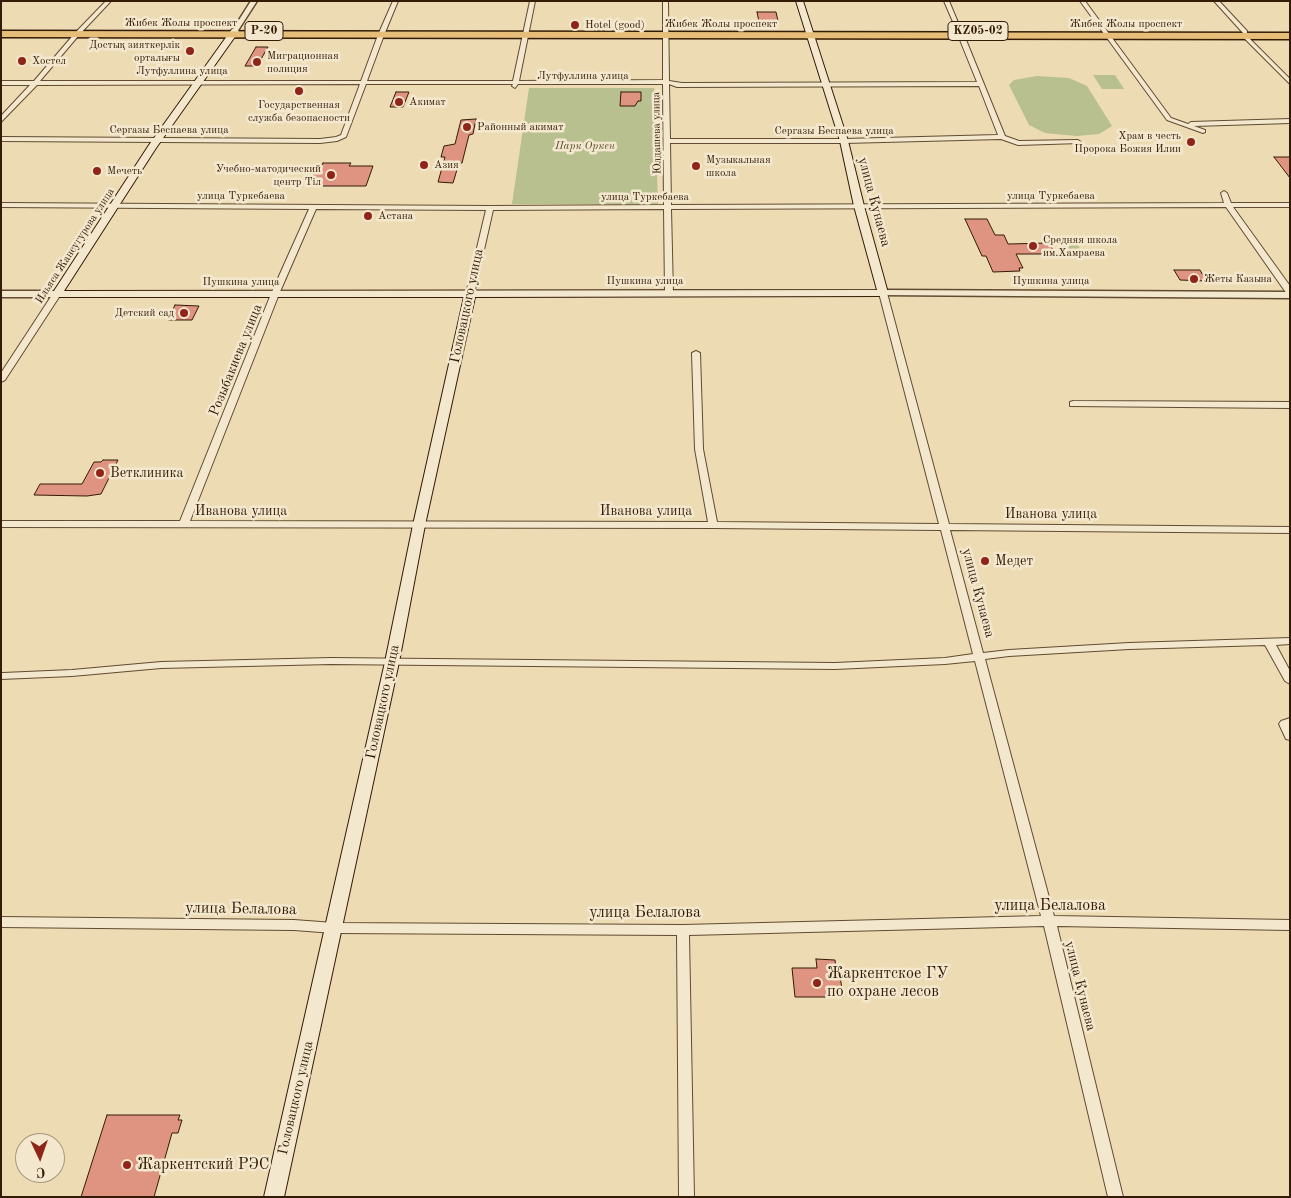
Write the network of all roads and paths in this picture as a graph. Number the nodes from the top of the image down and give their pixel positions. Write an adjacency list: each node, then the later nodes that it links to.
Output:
1 (109, 1): 11 (street)
2 (254, 1): 13 (street, Ильяса Жансугурова улица)
3 (396, 1): 14 (street)
4 (533, 1): 15 (street)
5 (665, 1): 16 (street, Юлдашева улица)
6 (799, 1): 17 (main road, улица Кунаева)
7 (946, 1): 18 (street)
8 (1082, 1): 19 (street)
9 (1216, 1): 20 (street)
10 (1, 32): 11 (highway, Жибек Жолы проспект / KZ05-02)
11 (79, 32): 13 (highway, Жибек Жолы проспект / KZ05-02); 23 (street)
12 (1290, 32): 20 (highway, Жибек Жолы проспект / KZ05-02)
13 (233, 33): 14 (highway, Жибек Жолы проспект / KZ05-02); 22 (main road, Ильяса Жансугурова улица)
14 (382, 33): 15 (highway, Жибек Жолы проспект / KZ05-02); 26 (street)
15 (526, 33): 16 (highway, Жибек Жолы проспект / KZ05-02); 27 (street)
16 (665, 33): 17 (highway, Жибек Жолы проспект / KZ05-02); 28 (street, Юлдашева улица)
17 (810, 33): 18 (highway, Жибек Жолы проспект / KZ05-02); 29 (main road, улица Кунаева)
18 (960, 33): 19 (highway, Жибек Жолы проспект / KZ05-02); 30 (street)
19 (1106, 33): 20 (highway, Жибек Жолы проспект / KZ05-02); 33 (street)
20 (1245, 34): 21 (highway, Жибек Жолы проспект / KZ05-02); 24 (street)
21 (1290, 36)
22 (198, 81): 23 (street, Лутфуллина улица); 26 (street, Лутфуллина улица); 37 (main road, Ильяса Жансугурова улица)
23 (36, 82): 25 (street, Лутфуллина улица); 31 (street)
24 (1290, 82)
25 (1, 83)
26 (364, 83): 27 (street, Лутфуллина улица); 37 (street, Сергазы Беспаева улица)
27 (515, 84): 28 (street, Лутфуллина улица)
28 (665, 84): 29 (street, Лутфуллина улица); 38 (street, Юлдашева улица)
29 (825, 84): 30 (street, Лутфуллина улица); 39 (main road, улица Кунаева)
30 (980, 84): 35 (street)
31 (1, 120)
32 (1290, 121): 33 (street)
33 (1187, 124): 34 (street)
34 (1203, 131)
35 (1001, 138): 39 (street, Сергазы Беспаева улица); 40 (street, Сергазы Беспаева улица)
36 (1, 139): 37 (street, Сергазы Беспаева улица)
37 (157, 140): 43 (main road, Ильяса Жансугурова улица)
38 (667, 141): 39 (street, Сергазы Беспаева улица); 47 (street, Юлдашева улица)
39 (844, 142): 45 (main road, улица Кунаева)
40 (1078, 142)
41 (1224, 192): 48 (street)
42 (1, 205): 43 (street, улица Туркебаева)
43 (115, 206): 44 (street, улица Туркебаева); 53 (main road, Ильяса Жансугурова улица)
44 (314, 206): 49 (street, улица Туркебаева); 54 (street, Розыбакиева улица)
45 (859, 206): 47 (street, улица Туркебаева); 48 (street, улица Туркебаева); 51 (main road, улица Кунаева)
46 (1290, 206): 48 (street, улица Туркебаева)
47 (668, 207): 49 (street, улица Туркебаева); 50 (street, Юлдашева улица)
48 (1229, 207): 56 (street)
49 (490, 208): 55 (street, Головацкого улица)
50 (670, 293): 51 (main road, Пушкина улица); 55 (main road, Пушкина улица)
51 (883, 293): 56 (street, Пушкина улица); 65 (street, улица Кунаева)
52 (1, 294): 53 (street, Пушкина улица)
53 (57, 294): 54 (main road, Пушкина улица); 58 (street, Ильяса Жансугурова улица)
54 (276, 294): 55 (main road, Пушкина улица); 62 (street, Розыбакиева улица)
55 (470, 294): 63 (main road, Головацкого улица)
56 (1290, 294)
57 (696, 353): 64 (street)
58 (1, 380)
59 (1072, 404): 60 (street)
60 (1290, 405)
61 (1, 524): 62 (street, Иванова улица)
62 (184, 524): 63 (street, Иванова улица)
63 (419, 525): 64 (street, Иванова улица); 70 (main road, Головацкого улица)
64 (713, 525): 65 (street, Иванова улица)
65 (944, 527): 66 (street, Иванова улица); 69 (street, улица Кунаева)
66 (1290, 530)
67 (1290, 641): 68 (street)
68 (1269, 642): 69 (street); 72 (street)
69 (980, 656): 70 (street); 75 (street, улица Кунаева)
70 (392, 662): 71 (street); 78 (main road, Головацкого улица)
71 (4, 676)
72 (1290, 680)
73 (1290, 722): 74 (street)
74 (1290, 736)
75 (1049, 921): 77 (street, улица Белалова); 79 (street, улица Белалова); 82 (street, улица Кунаева)
76 (1, 922): 78 (street, улица Белалова)
77 (1290, 925)
78 (334, 928): 79 (street, улица Белалова); 80 (main road, Головацкого улица)
79 (683, 930): 81 (street)
80 (274, 1197)
81 (687, 1197)
82 (1116, 1197)

